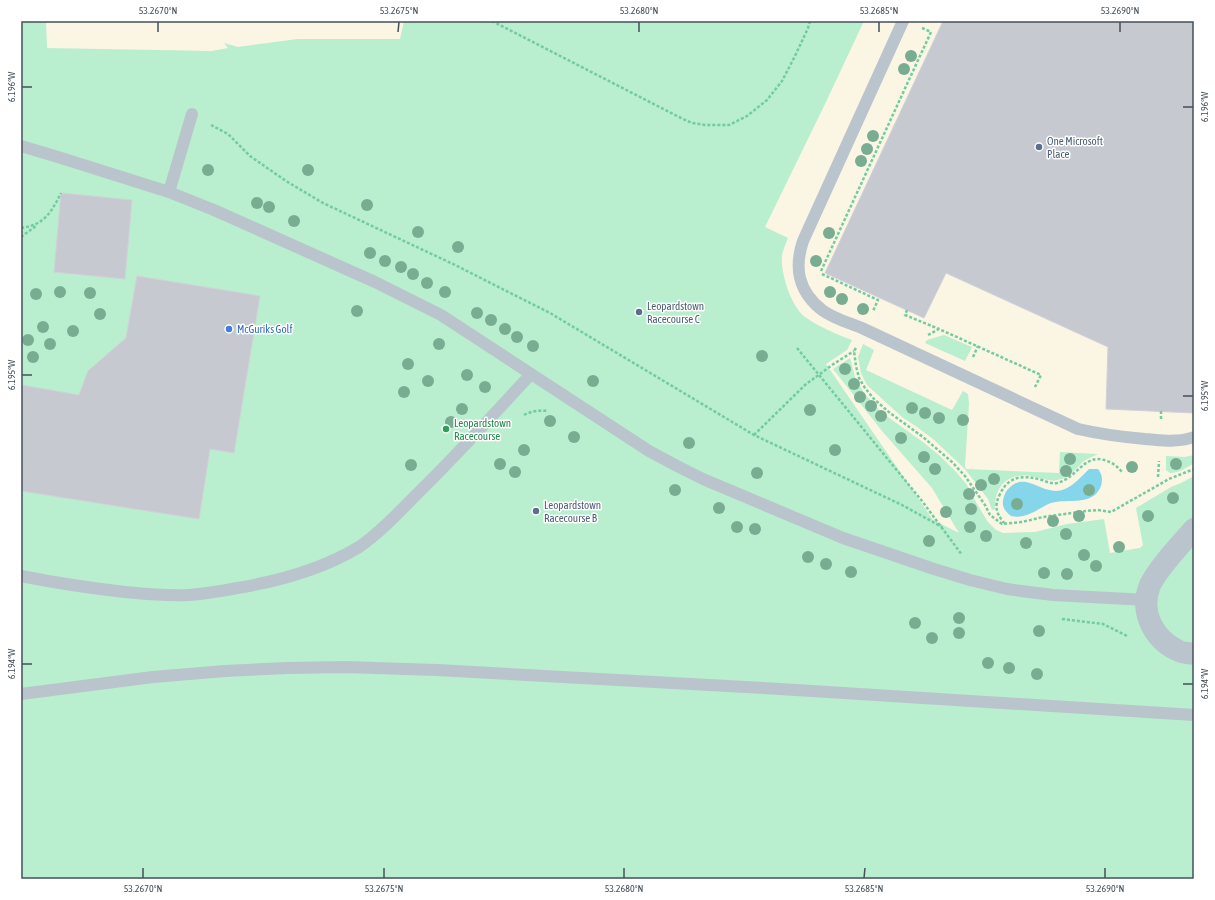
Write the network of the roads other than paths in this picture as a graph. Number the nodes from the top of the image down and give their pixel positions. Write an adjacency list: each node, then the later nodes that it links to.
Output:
1 (903, 21): 6 (lane)
2 (192, 114): 4 (lane)
3 (21, 146): 4 (lane)
4 (169, 192): 5 (lane)
5 (531, 374): 10 (lane); 11 (lane)
6 (1194, 437)
7 (1194, 529): 9 (street)
8 (1194, 555): 9 (street)
9 (1158, 572): 11 (street)
10 (21, 576)
11 (1147, 600): 12 (street)
12 (1194, 654)
13 (21, 694): 14 (lane)
14 (1194, 715)

